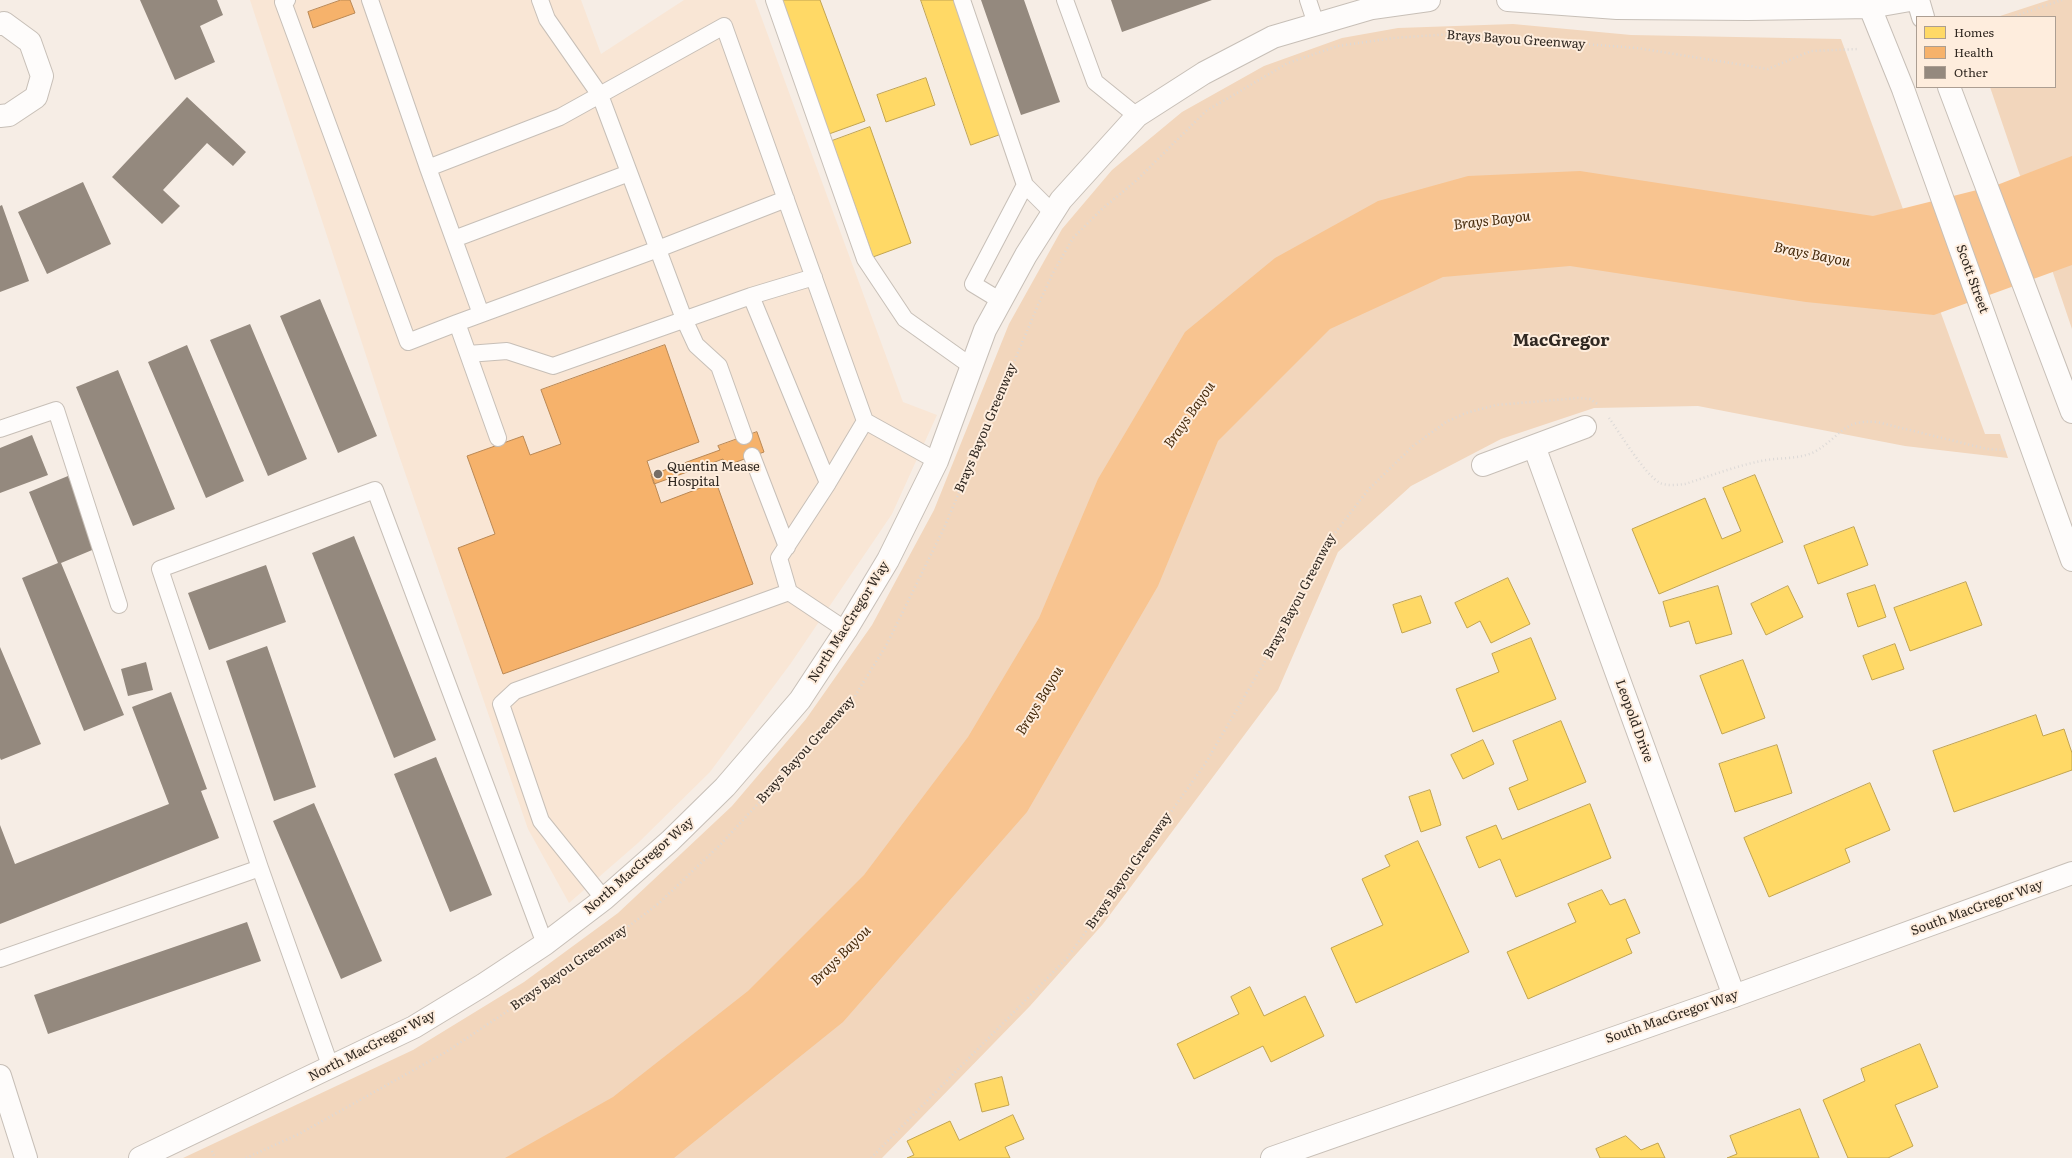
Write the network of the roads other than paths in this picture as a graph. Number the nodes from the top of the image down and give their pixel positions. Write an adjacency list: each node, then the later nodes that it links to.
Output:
1 (287, 0): 34 (lane)
2 (370, 0): 22 (lane)
3 (540, 0): 19 (lane)
4 (774, 0): 36 (lane)
5 (962, 0): 24 (lane)
6 (1065, 0): 21 (lane)
7 (1308, 0): 17 (lane)
8 (1429, 0): 17 (main road, North MacGregor Way)
9 (1508, 0): 12 (main road)
10 (1910, 0): 14 (main road)
11 (1918, 0): 15 (main road)
12 (1617, 4): 13 (main road)
13 (1748, 4): 14 (main road)
14 (1868, 4): 48 (main road, Scott Street)
15 (1923, 16)
16 (0, 24): 20 (main road)
17 (1316, 24): 21 (main road, North MacGregor Way)
18 (1950, 88): 37 (main road)
19 (600, 95): 22 (lane); 23 (lane); 25 (lane)
20 (0, 116)
21 (1137, 116): 26 (main road, North MacGregor Way)
22 (428, 168): 27 (lane)
23 (629, 173): 27 (lane); 28 (lane)
24 (1025, 185): 26 (lane); 31 (lane)
25 (786, 199): 28 (lane); 29 (lane)
26 (1053, 213): 31 (main road, North MacGregor Way)
27 (454, 239): 32 (lane)
28 (658, 249): 32 (lane); 33 (lane)
29 (814, 277): 30 (lane); 38 (lane)
30 (751, 296): 33 (lane); 47 (lane)
31 (1001, 300): 36 (main road, North MacGregor Way)
32 (482, 314): 34 (lane)
33 (684, 319): 35 (lane); 41 (lane)
34 (457, 323): 35 (lane)
35 (468, 354): 42 (lane)
36 (971, 366): 45 (main road, North MacGregor Way)
37 (2071, 410)
38 (865, 420): 45 (lane); 47 (lane)
39 (1585, 427): 43 (main road)
40 (0, 429): 52 (lane)
41 (744, 436)
42 (498, 438)
43 (1534, 446): 46 (main road); 59 (main road, Leopold Drive)
44 (752, 456): 49 (lane)
45 (937, 461): 53 (main road, North MacGregor Way)
46 (1483, 465)
47 (828, 483): 49 (lane)
48 (2066, 524): 50 (main road, Scott Street)
49 (787, 547): 51 (lane)
50 (2072, 560)
51 (789, 592): 53 (lane); 56 (lane)
52 (119, 605)
53 (846, 630): 56 (main road, North MacGregor Way)
54 (260, 868): 57 (lane); 58 (lane); 60 (lane)
55 (2072, 874): 59 (main road, South MacGregor Way)
56 (604, 899): 57 (main road, North MacGregor Way)
57 (545, 944): 60 (main road, North MacGregor Way)
58 (0, 959)
59 (1734, 996): 64 (main road, South MacGregor Way)
60 (331, 1068): 63 (main road, North MacGregor Way)
61 (0, 1076): 62 (main road)
62 (26, 1158)
63 (140, 1158)
64 (1272, 1158)

